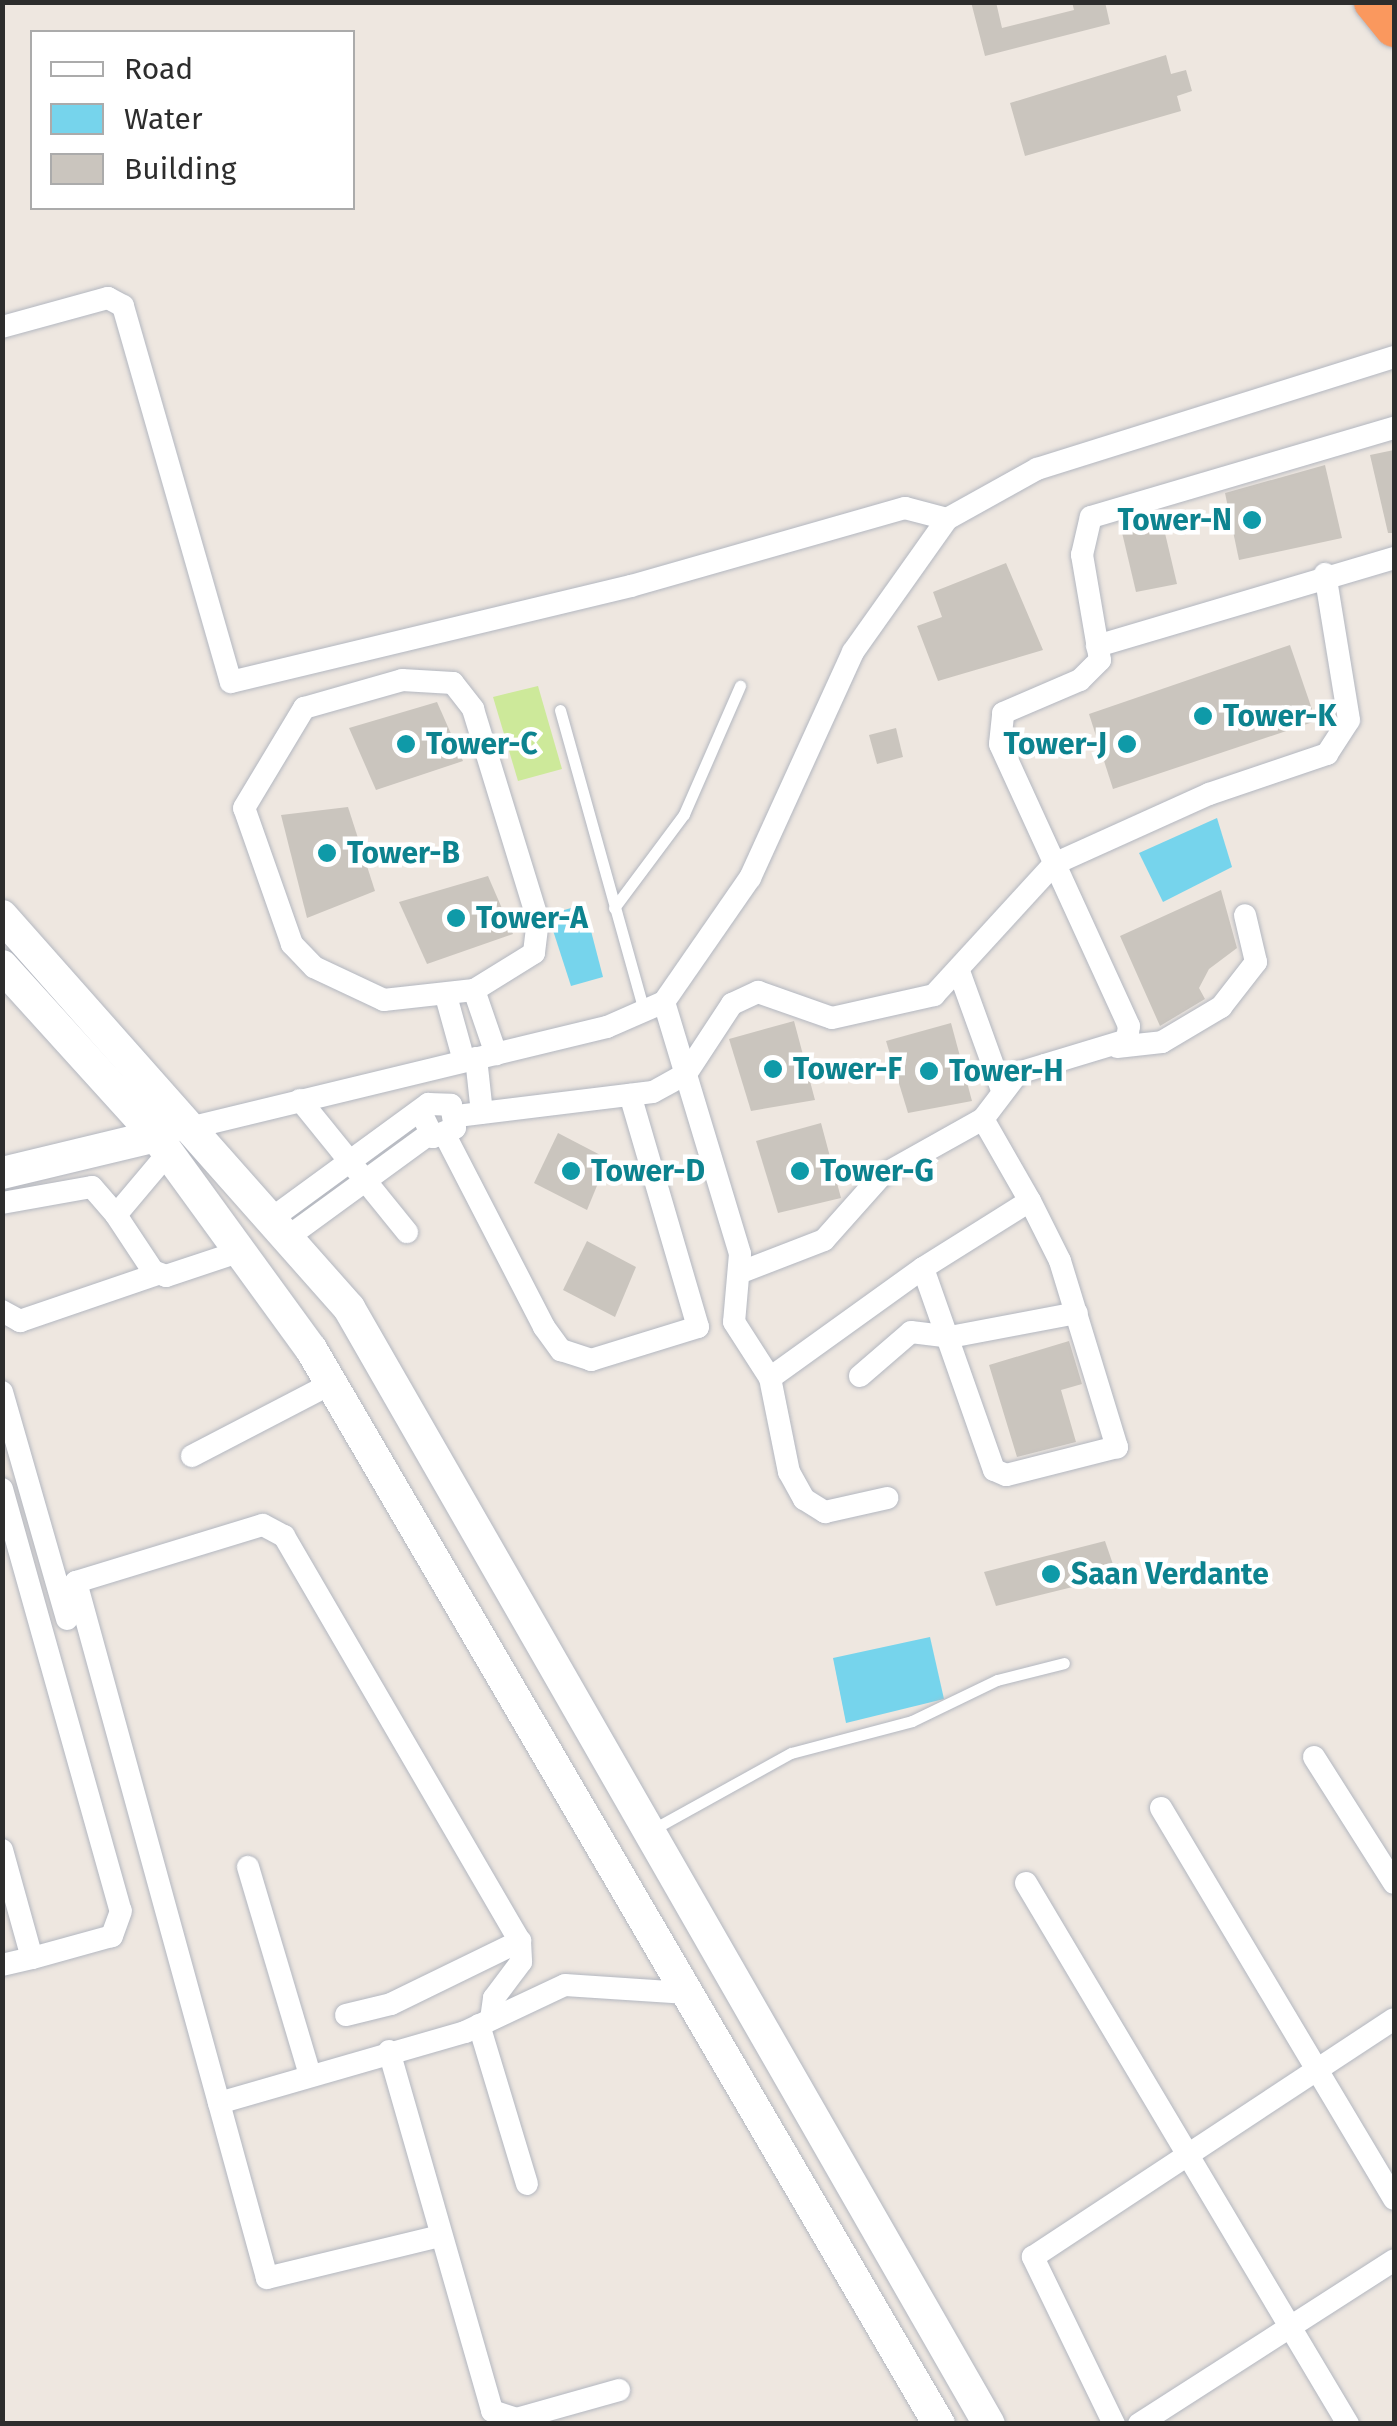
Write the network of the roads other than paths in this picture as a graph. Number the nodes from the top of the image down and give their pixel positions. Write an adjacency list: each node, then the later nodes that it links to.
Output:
1 (1374, 2): 2 (highway)
2 (1394, 28)
3 (2, 326): 6 (street)
4 (1394, 356): 6 (street)
5 (1394, 428): 9 (street)
6 (948, 519): 20 (street)
7 (1394, 558): 8 (street)
8 (1325, 574): 9 (street); 12 (street)
9 (1097, 646): 12 (street)
10 (740, 686): 13 (lane)
11 (560, 710): 13 (lane)
12 (1054, 864): 17 (street); 21 (street)
13 (614, 908): 20 (lane)
14 (1245, 915): 21 (street)
15 (2, 916): 30 (street)
16 (2, 966): 31 (street)
17 (960, 974): 23 (street); 24 (street)
18 (474, 990): 19 (street); 19 (street); 22 (street)
19 (446, 996): 22 (street)
20 (654, 1008): 22 (street); 23 (street)
21 (1117, 1046): 24 (street)
22 (479, 1058): 26 (street); 27 (street)
23 (686, 1074): 25 (street); 41 (street)
24 (1002, 1090): 28 (street)
25 (630, 1095): 27 (street); 46 (street)
26 (300, 1100): 30 (street); 32 (street)
27 (482, 1113): 29 (street)
28 (984, 1120): 34 (street); 41 (street)
29 (438, 1125): 32 (street); 46 (street)
30 (193, 1127): 31 (street); 37 (street)
31 (162, 1144): 33 (street); 36 (street); 39 (street)
32 (357, 1172): 37 (street); 38 (street)
33 (2, 1173)
34 (1030, 1201): 40 (street); 45 (street)
35 (2, 1203): 36 (street)
36 (116, 1215): 42 (street)
37 (279, 1228): 59 (street)
38 (407, 1232)
39 (244, 1250): 42 (street); 50 (street)
40 (923, 1268): 47 (street); 49 (street)
41 (744, 1271): 43 (street)
42 (157, 1274): 44 (street)
43 (732, 1305): 46 (street); 49 (street)
44 (2, 1310)
45 (1078, 1313): 47 (street); 47 (street)
46 (698, 1327)
47 (947, 1337): 48 (street)
48 (860, 1376)
49 (770, 1378): 54 (street)
50 (332, 1383): 52 (street); 67 (street)
51 (2, 1392): 55 (street)
52 (192, 1456)
53 (2, 1489): 65 (street)
54 (887, 1498)
55 (70, 1632)
56 (1064, 1663): 59 (lane)
57 (1314, 1757): 63 (street)
58 (1162, 1808): 72 (street)
59 (646, 1833): 83 (street)
60 (2, 1850): 65 (street)
61 (248, 1867): 73 (street)
62 (1026, 1882): 75 (street)
63 (1394, 1883)
64 (520, 1941): 68 (street); 70 (street); 74 (street)
65 (32, 1958): 66 (street)
66 (2, 1964)
67 (684, 1993): 70 (street); 82 (street)
68 (346, 2015)
69 (1394, 2019): 72 (street)
70 (485, 2022): 71 (street); 76 (street)
71 (389, 2052): 73 (street); 78 (street)
72 (1321, 2067): 75 (street); 77 (street)
73 (310, 2075): 74 (street)
74 (219, 2103): 78 (street)
75 (1188, 2153): 80 (street); 84 (street)
76 (527, 2184)
77 (1394, 2199)
78 (436, 2237): 81 (street)
79 (1394, 2260): 80 (street)
80 (1294, 2326): 85 (street); 86 (street)
81 (619, 2390)
82 (938, 2424)
83 (989, 2424)
84 (1114, 2424)
85 (1139, 2424)
86 (1348, 2424)

